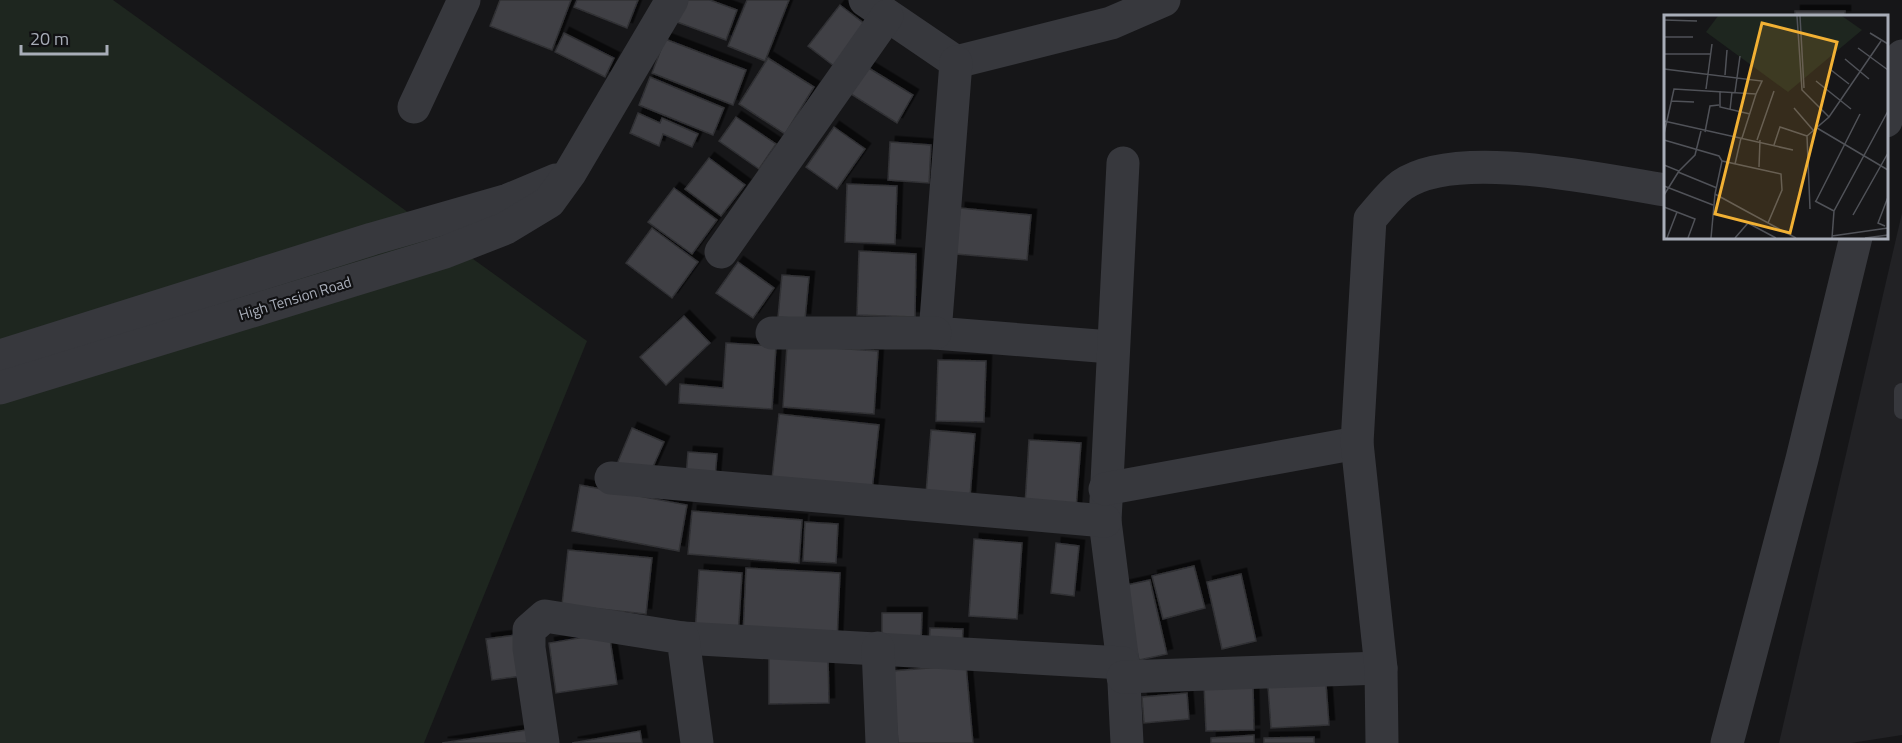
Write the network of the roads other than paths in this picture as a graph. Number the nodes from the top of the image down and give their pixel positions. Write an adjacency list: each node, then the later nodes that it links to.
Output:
1 (464, 0): 7 (street)
2 (672, 0): 10 (street, High Tension Road)
3 (1164, 0): 6 (street)
4 (876, 8): 6 (street); 13 (street)
5 (1902, 56): 8 (street)
6 (956, 62): 15 (street)
7 (414, 107)
8 (1887, 117)
9 (1123, 163): 16 (street)
10 (570, 173): 17 (street); 18 (street, High Tension Road)
11 (1664, 190): 21 (street)
12 (1856, 238): 33 (street)
13 (721, 252)
14 (772, 333): 15 (street)
15 (935, 333): 16 (street)
16 (1112, 347): 23 (street)
17 (0, 356)
18 (0, 388)
19 (1902, 391): 20 (lane)
20 (1902, 411)
21 (1357, 443): 23 (street); 26 (street)
22 (611, 478): 23 (street)
23 (1105, 505): 27 (street)
24 (683, 638): 25 (street); 28 (street); 29 (street)
25 (878, 648): 27 (street); 30 (street)
26 (1381, 668): 27 (street); 32 (street)
27 (1123, 670): 31 (street)
28 (543, 743)
29 (697, 743)
30 (882, 743)
31 (1126, 743)
32 (1382, 743)
33 (1727, 743)

